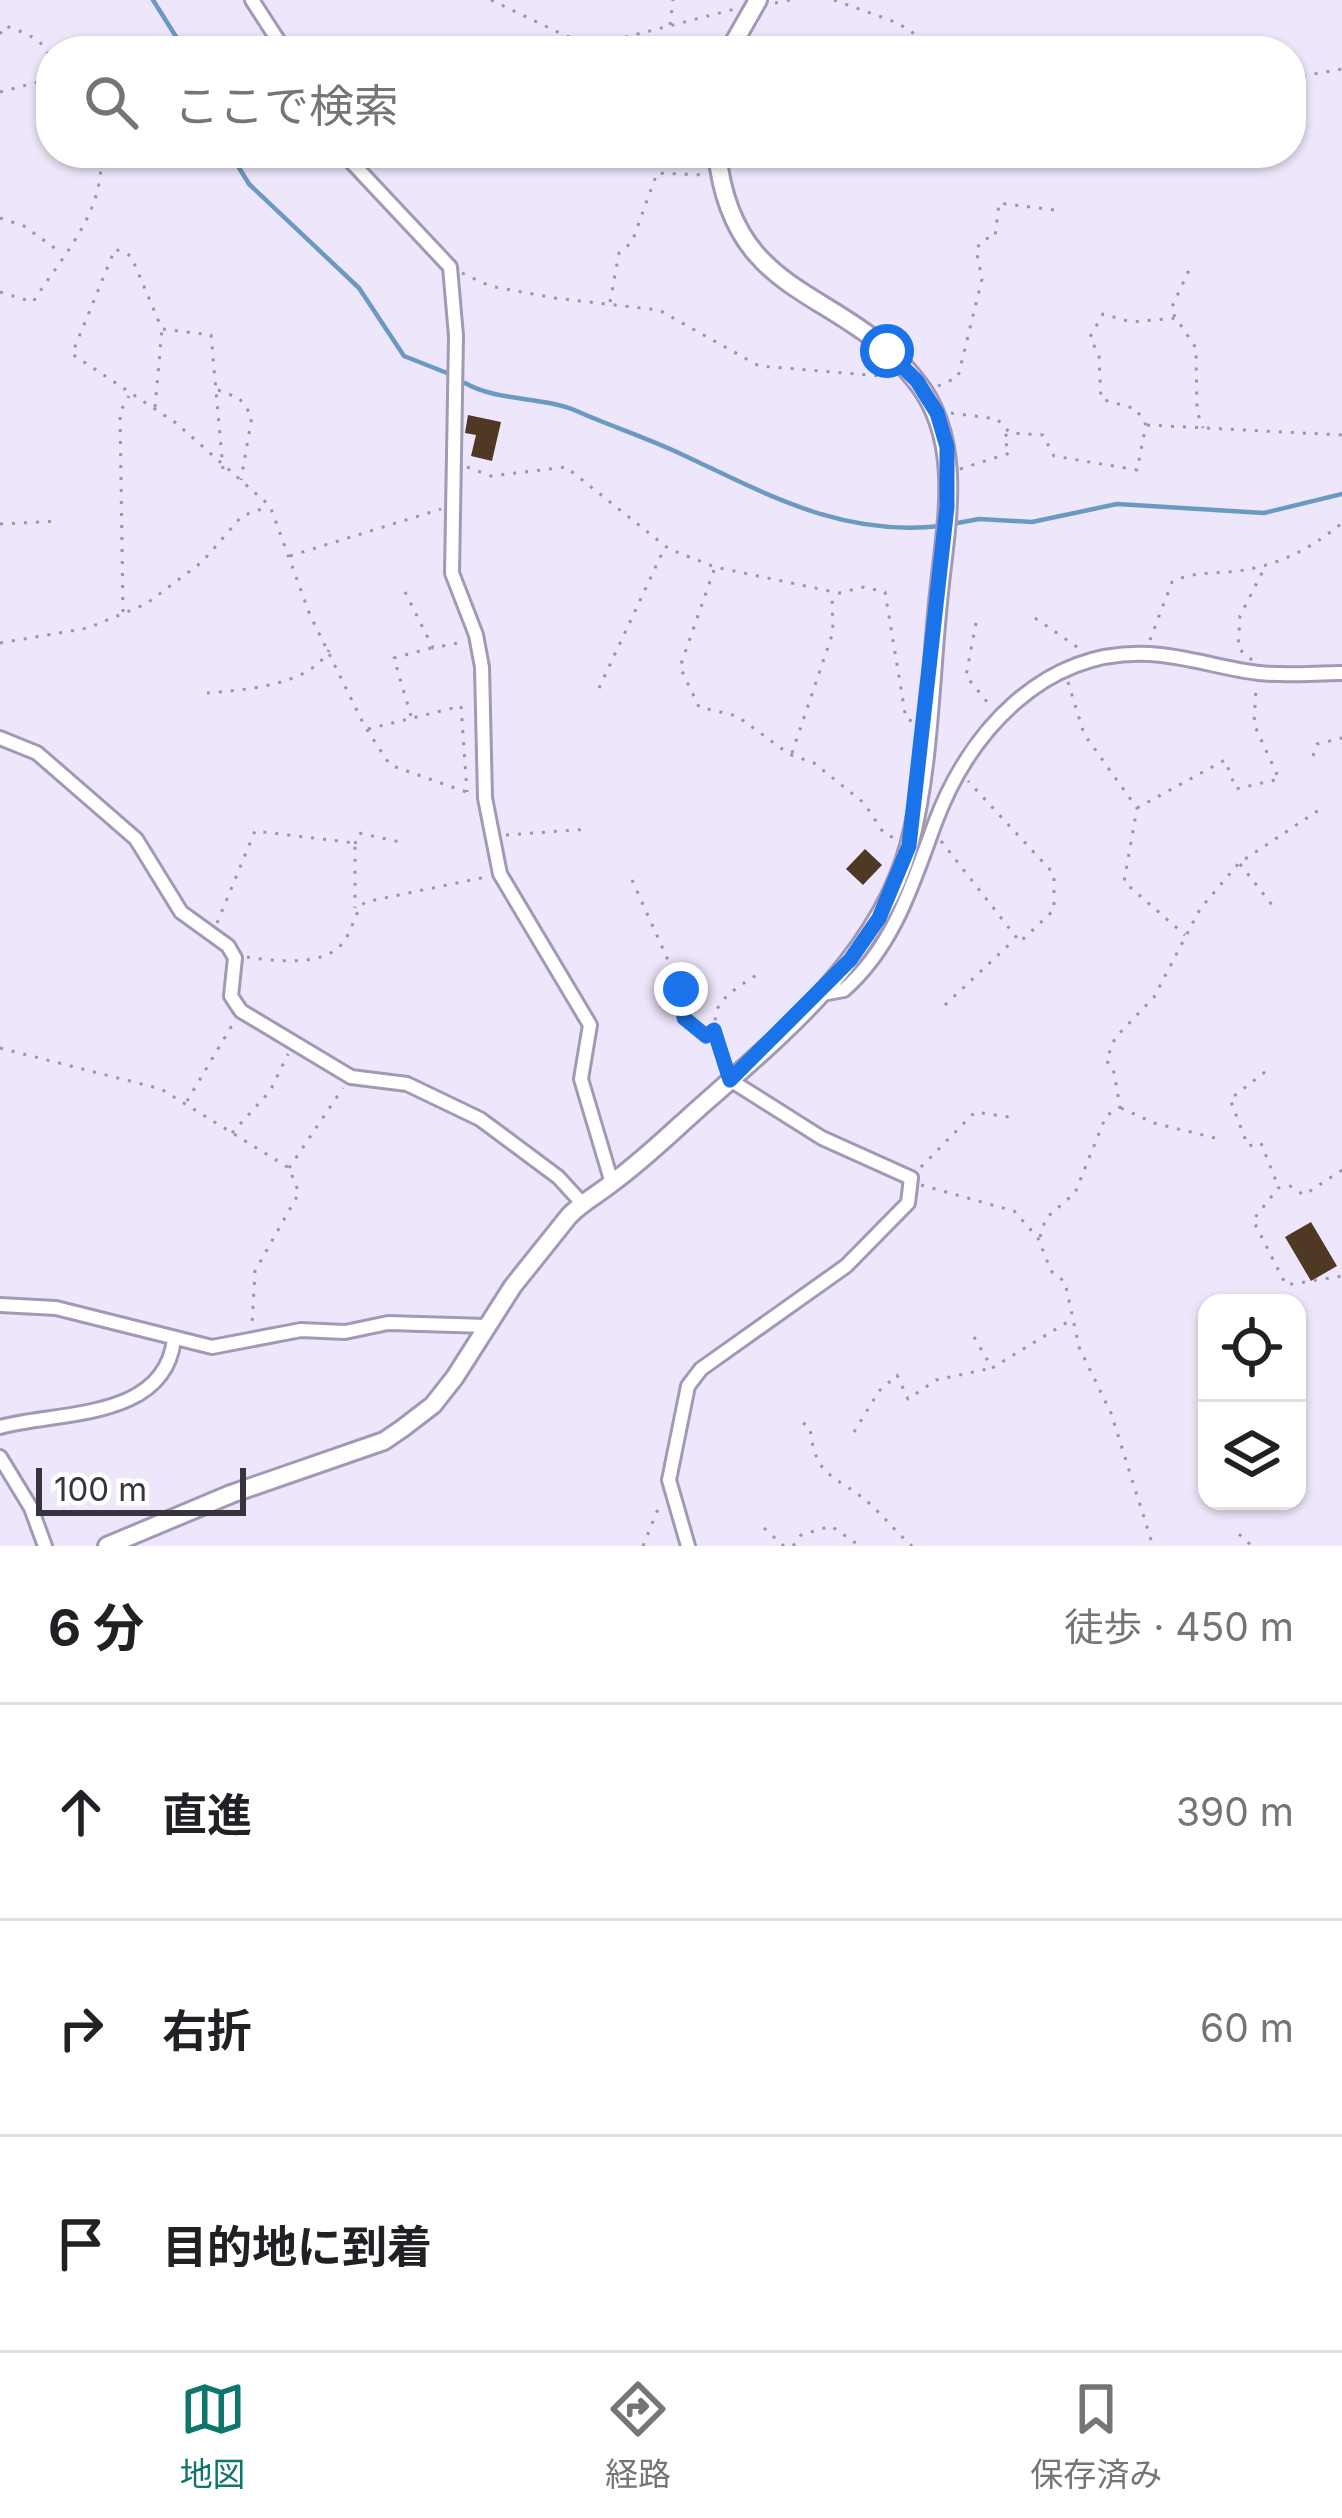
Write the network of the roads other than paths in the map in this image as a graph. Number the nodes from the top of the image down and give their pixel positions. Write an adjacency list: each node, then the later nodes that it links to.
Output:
1 (252, 0): 3 (street)
2 (754, 4): 4 (street)
3 (275, 36)
4 (737, 36)
5 (358, 168): 11 (street)
6 (718, 168): 9 (street)
7 (1342, 673): 9 (street)
8 (0, 738): 12 (street)
9 (822, 994): 10 (street)
10 (730, 1080): 11 (street); 20 (street)
11 (612, 1184): 12 (street)
12 (582, 1203): 14 (street)
13 (0, 1305): 15 (street)
14 (488, 1326): 15 (street); 19 (street)
15 (174, 1339): 16 (street)
16 (0, 1427)
17 (0, 1456): 18 (street)
18 (45, 1546)
19 (107, 1546)
20 (688, 1546)

